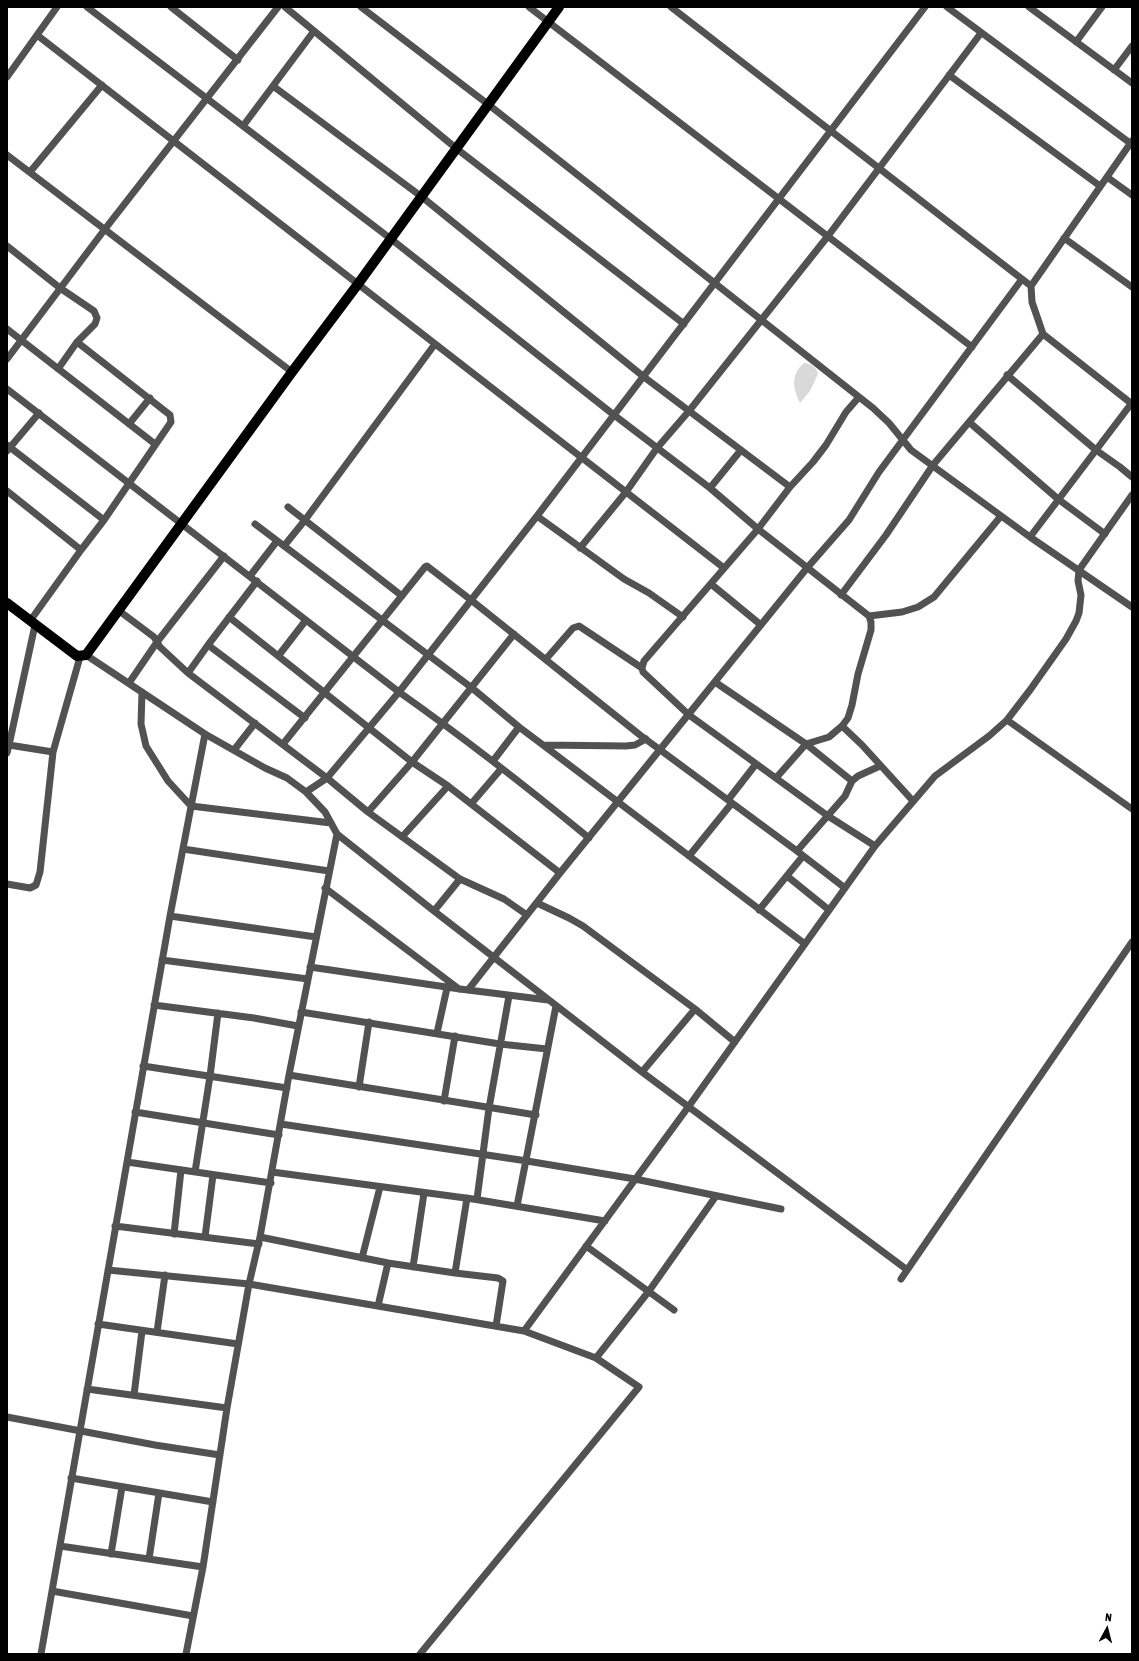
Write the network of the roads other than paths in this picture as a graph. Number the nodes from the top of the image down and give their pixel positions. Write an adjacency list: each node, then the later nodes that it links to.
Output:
1 (57, 7): 19 (street)
2 (87, 7): 29 (street)
3 (171, 7): 22 (street)
4 (278, 7): 22 (street)
5 (285, 7): 17 (street)
6 (361, 7): 30 (street)
7 (529, 7): 16 (street)
8 (559, 7): 16 (main road)
9 (671, 7): 32 (street)
10 (925, 7): 32 (street)
11 (947, 7): 18 (street)
12 (1029, 7): 15 (street)
13 (1044, 7): 15 (street)
14 (1102, 7): 20 (street)
15 (1038, 14): 20 (street)
16 (549, 22): 30 (main road); 43 (street)
17 (314, 31): 28 (street); 35 (street)
18 (981, 33): 24 (street); 34 (street)
19 (37, 35): 25 (street); 27 (street)
20 (1076, 42): 23 (street)
21 (1132, 46): 23 (street)
22 (238, 60): 29 (street)
23 (1114, 70): 26 (street)
24 (949, 75): 37 (street); 40 (street)
25 (7, 77)
26 (1132, 83)
27 (102, 85): 33 (street); 38 (street)
28 (273, 86): 31 (street); 42 (street)
29 (208, 99): 31 (street); 33 (street)
30 (489, 105): 35 (main road); 51 (street)
31 (243, 126): 47 (street)
32 (831, 130): 37 (street); 43 (street)
33 (174, 141): 44 (street); 50 (street)
34 (1131, 142): 39 (street)
35 (457, 148): 42 (main road); 56 (street)
36 (7, 155): 38 (street)
37 (879, 168): 45 (street); 49 (street)
38 (30, 172): 44 (street)
39 (1107, 177): 40 (street); 41 (street)
40 (1100, 186): 46 (street)
41 (1132, 195)
42 (422, 197): 47 (main road); 67 (street)
43 (780, 198): 45 (street); 51 (street)
44 (105, 229): 54 (street); 65 (street)
45 (828, 236): 55 (street); 62 (street)
46 (1064, 238): 52 (street); 53 (street)
47 (391, 239): 50 (main road); 74 (street)
48 (7, 246): 54 (street)
49 (1022, 279): 52 (street); 62 (street)
50 (358, 284): 61 (street); 65 (main road)
51 (714, 284): 55 (street); 56 (street)
52 (1031, 286): 58 (street)
53 (1132, 287)
54 (60, 288): 59 (street); 60 (street)
55 (760, 320): 69 (street); 72 (street)
56 (684, 324): 67 (street)
57 (7, 330): 59 (street)
58 (1043, 334): 66 (street); 71 (street)
59 (21, 340): 63 (street); 64 (street)
60 (77, 342): 64 (street); 70 (street)
61 (435, 344): 83 (street); 97 (street)
62 (972, 347): 77 (street)
63 (7, 359)
64 (58, 369): 76 (street)
65 (292, 372): 98 (main road)
66 (1007, 375): 75 (street); 82 (street)
67 (644, 377): 72 (street); 74 (street)
68 (7, 388): 73 (street)
69 (859, 397): 77 (street); 87 (street)
70 (150, 398): 76 (street); 78 (street)
71 (1132, 404): 82 (street)
72 (689, 411): 80 (street); 81 (street)
73 (39, 413): 79 (street); 86 (street)
74 (614, 415): 80 (street); 83 (street)
75 (969, 422): 84 (street); 92 (street)
76 (129, 424): 78 (street)
77 (902, 441): 84 (street); 109 (street)
78 (155, 444): 86 (street)
79 (8, 448): 96 (street)
80 (657, 448): 88 (street); 90 (street)
81 (741, 450): 87 (street); 88 (street)
82 (1096, 450): 85 (street); 92 (street)
83 (582, 458): 90 (street); 94 (street)
84 (933, 465): 95 (street); 114 (street)
85 (1132, 477)
86 (130, 482): 96 (street); 98 (street)
87 (790, 487): 100 (street)
88 (710, 488): 100 (street)
89 (7, 491): 106 (street)
90 (626, 492): 105 (street); 108 (street)
91 (1132, 495): 101 (street)
92 (1058, 499): 101 (street); 102 (street)
93 (288, 507): 97 (street)
94 (537, 516): 105 (street); 116 (street)
95 (1001, 516): 102 (street); 120 (street)
96 (104, 520): 106 (street)
97 (305, 520): 104 (street); 115 (street)
98 (182, 524): 107 (street); 119 (main road)
99 (255, 524): 103 (street)
100 (758, 529): 108 (street); 109 (street)
101 (1105, 534): 110 (street)
102 (1030, 537): 110 (street)
103 (277, 541): 104 (street); 111 (street)
104 (284, 546): 124 (street)
105 (580, 548): 122 (street)
106 (81, 550): 125 (street)
107 (224, 556): 111 (street); 128 (street)
108 (724, 568): 113 (street)
109 (807, 568): 114 (street); 126 (street)
110 (1079, 570): 118 (street); 145 (street)
111 (250, 576): 112 (street)
112 (257, 581): 121 (street); 123 (street)
113 (711, 584): 122 (street); 126 (street)
114 (841, 595): 120 (street)
115 (402, 596): 116 (street); 124 (street)
116 (472, 600): 127 (street); 133 (street)
117 (7, 603): 125 (main road)
118 (1132, 607)
119 (118, 610): 128 (street); 131 (main road)
120 (869, 616): 148 (street)
121 (229, 617): 129 (street); 130 (street)
122 (683, 617): 135 (street)
123 (306, 620): 130 (street); 132 (street)
124 (382, 621): 132 (street); 133 (street)
125 (32, 623): 131 (main road); 155 (street)
126 (761, 625): 137 (street)
127 (514, 634): 134 (street); 139 (street)
128 (157, 642): 136 (street); 138 (street)
129 (208, 645): 136 (street); 144 (street)
130 (279, 655): 141 (street)
131 (83, 656): 138 (street); 159 (street)
132 (353, 656): 141 (street); 142 (street)
133 (428, 656): 139 (street); 142 (street)
134 (546, 659): 135 (street); 152 (street)
135 (642, 668): 143 (street)
136 (188, 673): 146 (street)
137 (715, 682): 143 (street); 154 (street)
138 (129, 684): 140 (street)
139 (472, 688): 147 (street); 150 (street)
140 (142, 692): 151 (street); 175 (street)
141 (324, 692): 144 (street); 149 (street)
142 (399, 692): 147 (street); 149 (street)
143 (689, 715): 158 (street); 163 (street)
144 (305, 718): 153 (street)
145 (1007, 720): 172 (street); 176 (street)
146 (254, 723): 153 (street); 157 (street)
147 (443, 723): 161 (street); 162 (street)
148 (842, 726): 154 (street); 164 (street)
149 (369, 728): 162 (street); 166 (street)
150 (519, 728): 156 (street); 161 (street)
151 (205, 734): 157 (street); 175 (street)
152 (646, 739): 156 (street); 158 (street)
153 (283, 744): 166 (street)
154 (806, 744): 167 (street); 168 (street)
155 (9, 745): 159 (street); 160 (street)
156 (543, 745): 173 (street)
157 (234, 750): 170 (street)
158 (660, 750): 171 (street); 173 (street)
159 (53, 752): 191 (street)
160 (7, 753)
161 (493, 761): 165 (street)
162 (412, 762): 169 (street); 177 (street)
163 (756, 764): 167 (street); 171 (street)
164 (880, 766): 168 (street); 172 (street)
165 (501, 769): 174 (street); 182 (street)
166 (327, 778): 170 (street); 177 (street)
167 (776, 778): 178 (street)
168 (852, 781): 178 (street)
169 (448, 786): 174 (street); 181 (street)
170 (306, 792): 179 (street)
171 (730, 801): 185 (street); 186 (street)
172 (913, 801): 183 (street)
173 (618, 802): 182 (street); 186 (street)
174 (471, 804): 188 (street)
175 (191, 806): 179 (street); 184 (street)
176 (1132, 809)
177 (368, 812): 181 (street)
178 (828, 816): 183 (street); 185 (street)
179 (331, 823): 180 (street)
180 (337, 834): 187 (street); 197 (street)
181 (402, 837): 190 (street)
182 (589, 838): 188 (street)
183 (875, 846): 193 (street)
184 (183, 849): 187 (street); 199 (street)
185 (800, 853): 189 (street); 193 (street)
186 (689, 856): 195 (street)
187 (329, 871): 192 (street)
188 (560, 872): 194 (street)
189 (787, 876): 195 (street); 196 (street)
190 (460, 879): 197 (street); 198 (street)
191 (7, 884)
192 (325, 888): 200 (street); 208 (street)
193 (845, 888): 196 (street)
194 (537, 903): 198 (street); 213 (street)
195 (759, 910): 202 (street)
196 (829, 910): 202 (street)
197 (434, 911): 203 (street)
198 (528, 915): 203 (street)
199 (170, 916): 200 (street); 204 (street)
200 (316, 937): 205 (street)
201 (1132, 942): 262 (street)
202 (805, 944): 220 (street)
203 (493, 958): 208 (street); 210 (street)
204 (162, 960): 206 (street); 211 (street)
205 (310, 967): 206 (street); 207 (street)
206 (308, 979): 214 (street)
207 (447, 988): 208 (street); 218 (street)
208 (464, 990): 209 (street)
209 (509, 996): 210 (street); 221 (street)
210 (548, 1000): 212 (street)
211 (154, 1004): 215 (street); 223 (street)
212 (556, 1006): 222 (street); 224 (street)
213 (695, 1009): 220 (street); 224 (street)
214 (301, 1012): 216 (street); 217 (street)
215 (218, 1013): 217 (street); 226 (street)
216 (369, 1022): 218 (street); 227 (street)
217 (298, 1026): 225 (street)
218 (437, 1033): 219 (street)
219 (456, 1036): 221 (street); 229 (street)
220 (735, 1042): 230 (street)
221 (500, 1044): 222 (street); 231 (street)
222 (547, 1049): 233 (street)
223 (143, 1066): 226 (street); 232 (street)
224 (642, 1072): 230 (street)
225 (289, 1075): 227 (street); 228 (street)
226 (210, 1076): 228 (street); 234 (street)
227 (359, 1086): 229 (street)
228 (287, 1088): 235 (street)
229 (444, 1101): 231 (street)
230 (689, 1106): 244 (street); 262 (street)
231 (489, 1108): 233 (street); 237 (street)
232 (135, 1112): 234 (street); 239 (street)
233 (536, 1114): 238 (street)
234 (203, 1123): 236 (street); 241 (street)
235 (281, 1124): 236 (street); 237 (street)
236 (279, 1135): 242 (street)
237 (482, 1154): 238 (street); 250 (street)
238 (527, 1161): 244 (street); 251 (street)
239 (127, 1162): 240 (street); 254 (street)
240 (181, 1170): 241 (street); 255 (street)
241 (195, 1172): 243 (street)
242 (272, 1172): 245 (street); 246 (street)
243 (213, 1175): 245 (street); 256 (street)
244 (635, 1180): 248 (street); 253 (street)
245 (271, 1182): 257 (street)
246 (380, 1187): 247 (street); 259 (street)
247 (424, 1193): 249 (street); 261 (street)
248 (716, 1196): 252 (street); 268 (street)
249 (467, 1198): 250 (street); 264 (street)
250 (477, 1199): 251 (street)
251 (518, 1206): 253 (street)
252 (781, 1209)
253 (604, 1221): 258 (street)
254 (115, 1226): 255 (street); 263 (street)
255 (174, 1234): 256 (street)
256 (205, 1237): 257 (street)
257 (260, 1240): 259 (street); 267 (street)
258 (586, 1246): 268 (street); 274 (street)
259 (362, 1258): 260 (street)
260 (388, 1263): 261 (street); 269 (street)
261 (413, 1267): 264 (street)
262 (906, 1269): 266 (street)
263 (108, 1270): 265 (street); 271 (street)
264 (455, 1274): 272 (street)
265 (165, 1275): 267 (street); 275 (street)
266 (901, 1278)
267 (249, 1284): 269 (street); 276 (street)
268 (649, 1291): 270 (street); 277 (street)
269 (378, 1306): 272 (street)
270 (674, 1310)
271 (98, 1324): 273 (street); 278 (street)
272 (496, 1326): 274 (street)
273 (142, 1331): 275 (street); 279 (street)
274 (524, 1331): 277 (street)
275 (157, 1332): 276 (street)
276 (238, 1344): 280 (street)
277 (596, 1358): 296 (street)
278 (87, 1389): 279 (street); 282 (street)
279 (134, 1395): 280 (street)
280 (227, 1408): 283 (street)
281 (7, 1416): 282 (street)
282 (80, 1430): 283 (street); 284 (street)
283 (220, 1455): 287 (street)
284 (71, 1478): 285 (street); 288 (street)
285 (122, 1487): 286 (street); 289 (street)
286 (159, 1493): 287 (street); 290 (street)
287 (213, 1502): 291 (street)
288 (60, 1546): 289 (street); 292 (street)
289 (111, 1554): 290 (street)
290 (149, 1559): 291 (street)
291 (203, 1567): 293 (street)
292 (52, 1591): 293 (street); 294 (street)
293 (193, 1616): 295 (street)
294 (41, 1654)
295 (186, 1654)
296 (420, 1654)

